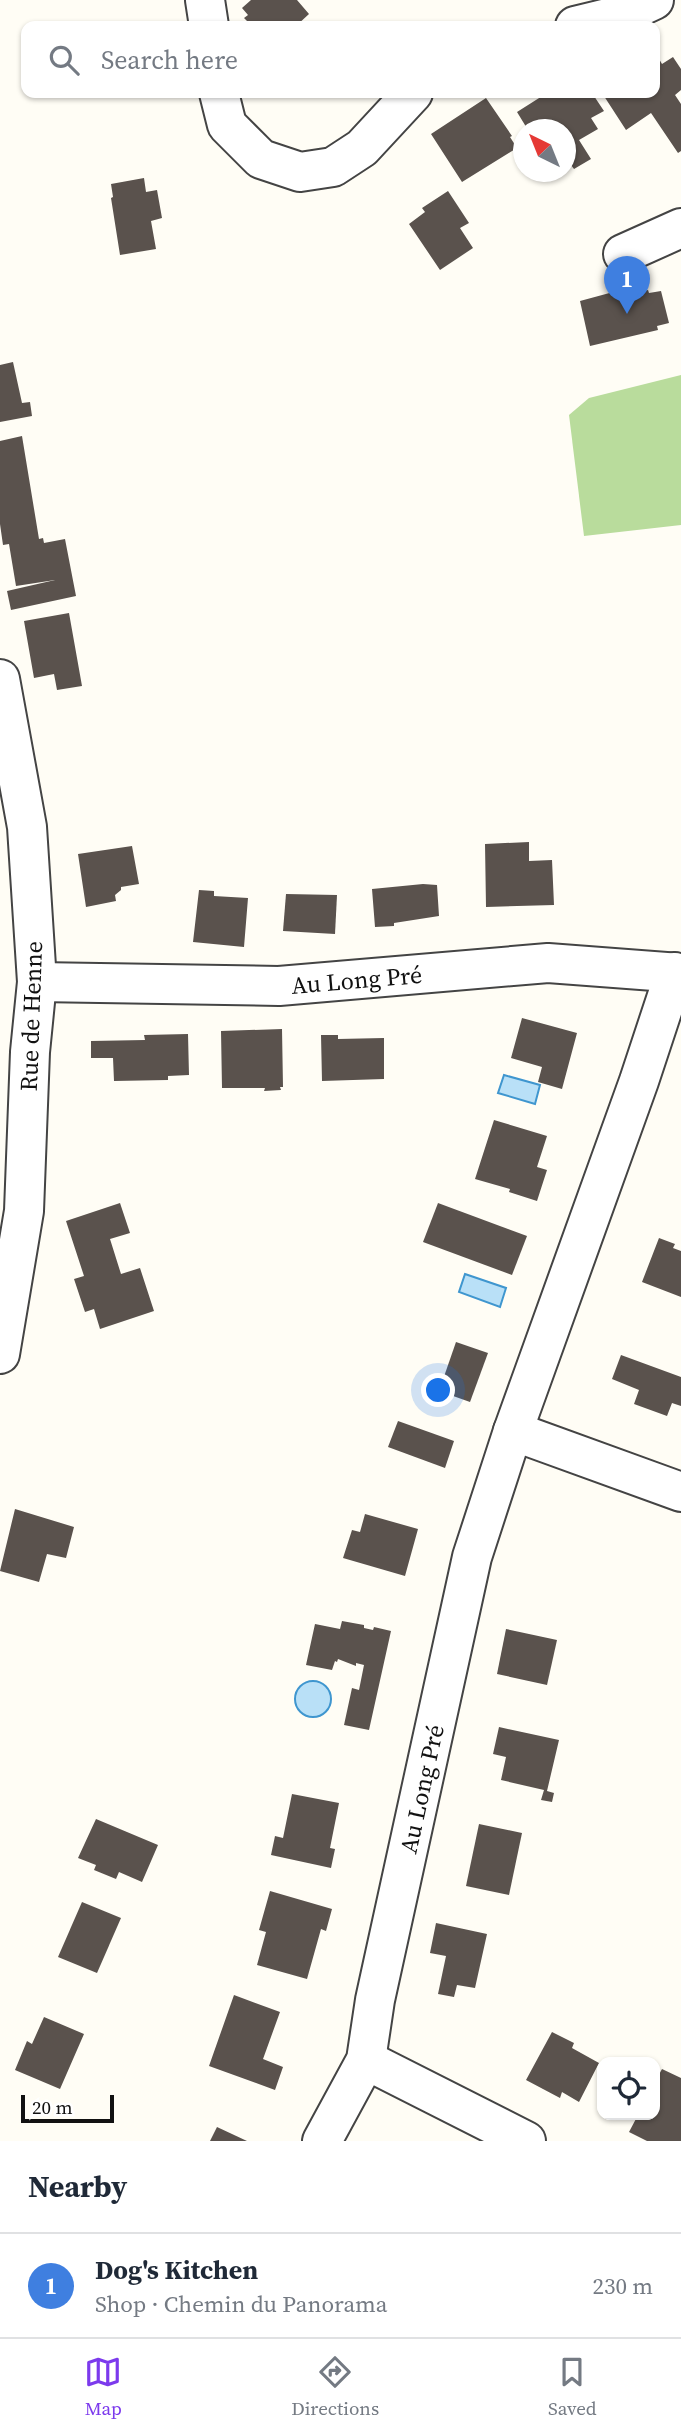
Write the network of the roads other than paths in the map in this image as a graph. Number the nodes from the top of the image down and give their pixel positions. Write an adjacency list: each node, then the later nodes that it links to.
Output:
1 (205, 0): 3 (street)
2 (654, 0): 4 (street)
3 (208, 21)
4 (595, 21)
5 (220, 98): 6 (street)
6 (408, 98)
7 (681, 228): 8 (street)
8 (623, 254)
9 (0, 679): 11 (street, Rue de Henne)
10 (678, 972): 11 (street, Au Long Pré); 13 (street, Au Long Pré)
11 (37, 982): 12 (street, Rue de Henne)
12 (0, 1354)
13 (513, 1431): 14 (street); 15 (street, Au Long Pré)
14 (681, 1492)
15 (366, 2060): 16 (street, Au Long Pré); 17 (street)
16 (322, 2141)
17 (526, 2141)

